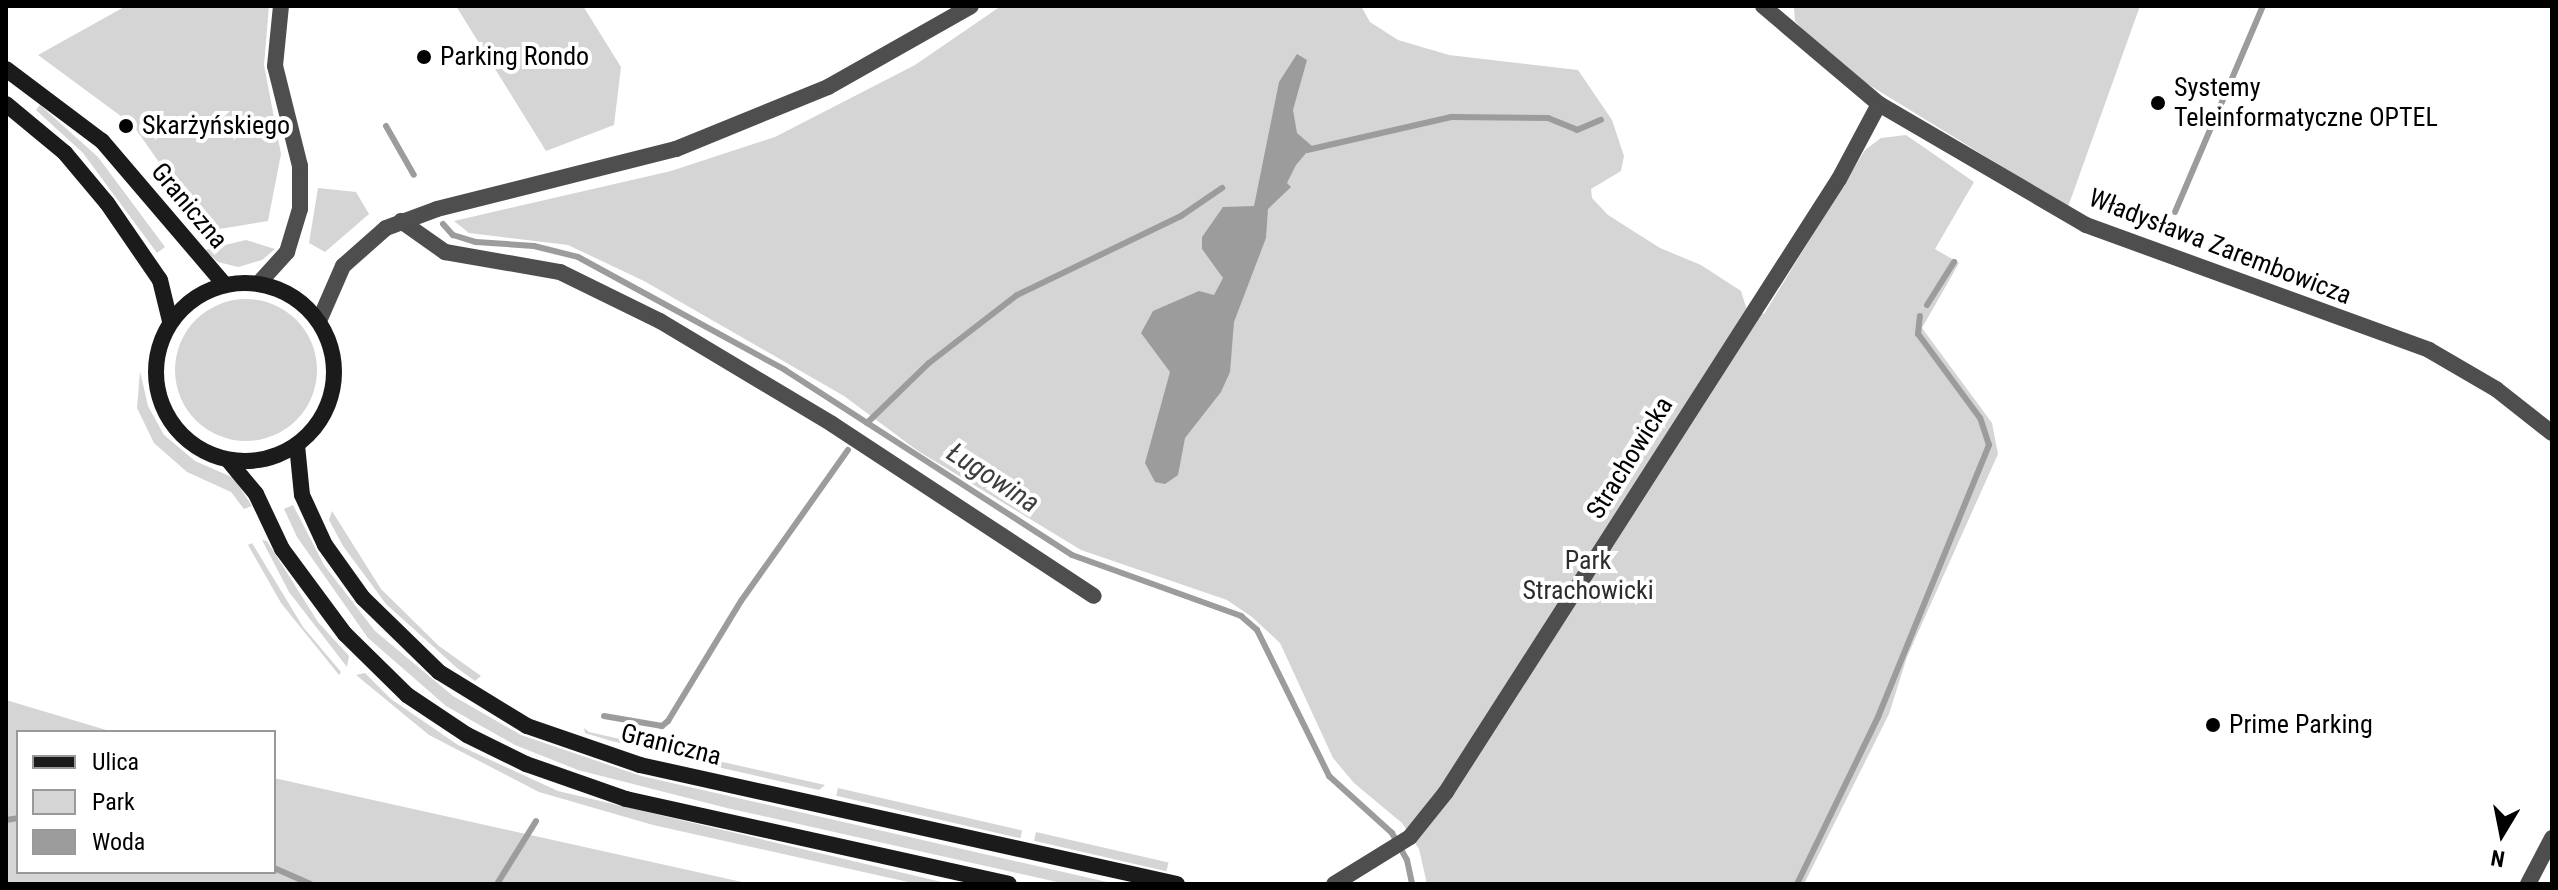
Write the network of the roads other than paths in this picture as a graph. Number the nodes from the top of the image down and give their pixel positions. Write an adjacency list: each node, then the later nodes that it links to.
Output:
1 (281, 6): 8 (street)
2 (971, 6): 7 (street)
3 (1771, 8): 6 (street, Władysława Zarembowicza)
4 (6, 69): 9 (main road, Graniczna)
5 (6, 104): 10 (main road)
6 (1879, 104): 12 (street, Władysława Zarembowicza); 19 (street, Strachowicka)
7 (401, 221): 11 (street); 15 (street)
8 (259, 283): 9 (main road); 11 (main road)
9 (224, 284): 10 (main road)
10 (170, 321): 14 (main road)
11 (319, 321): 13 (main road)
12 (2552, 433)
13 (297, 445): 14 (main road); 18 (main road, Graniczna)
14 (228, 460): 17 (main road)
15 (1094, 596)
16 (2552, 838): 20 (street)
17 (1009, 884)
18 (1177, 884)
19 (1334, 884)
20 (2528, 884)

